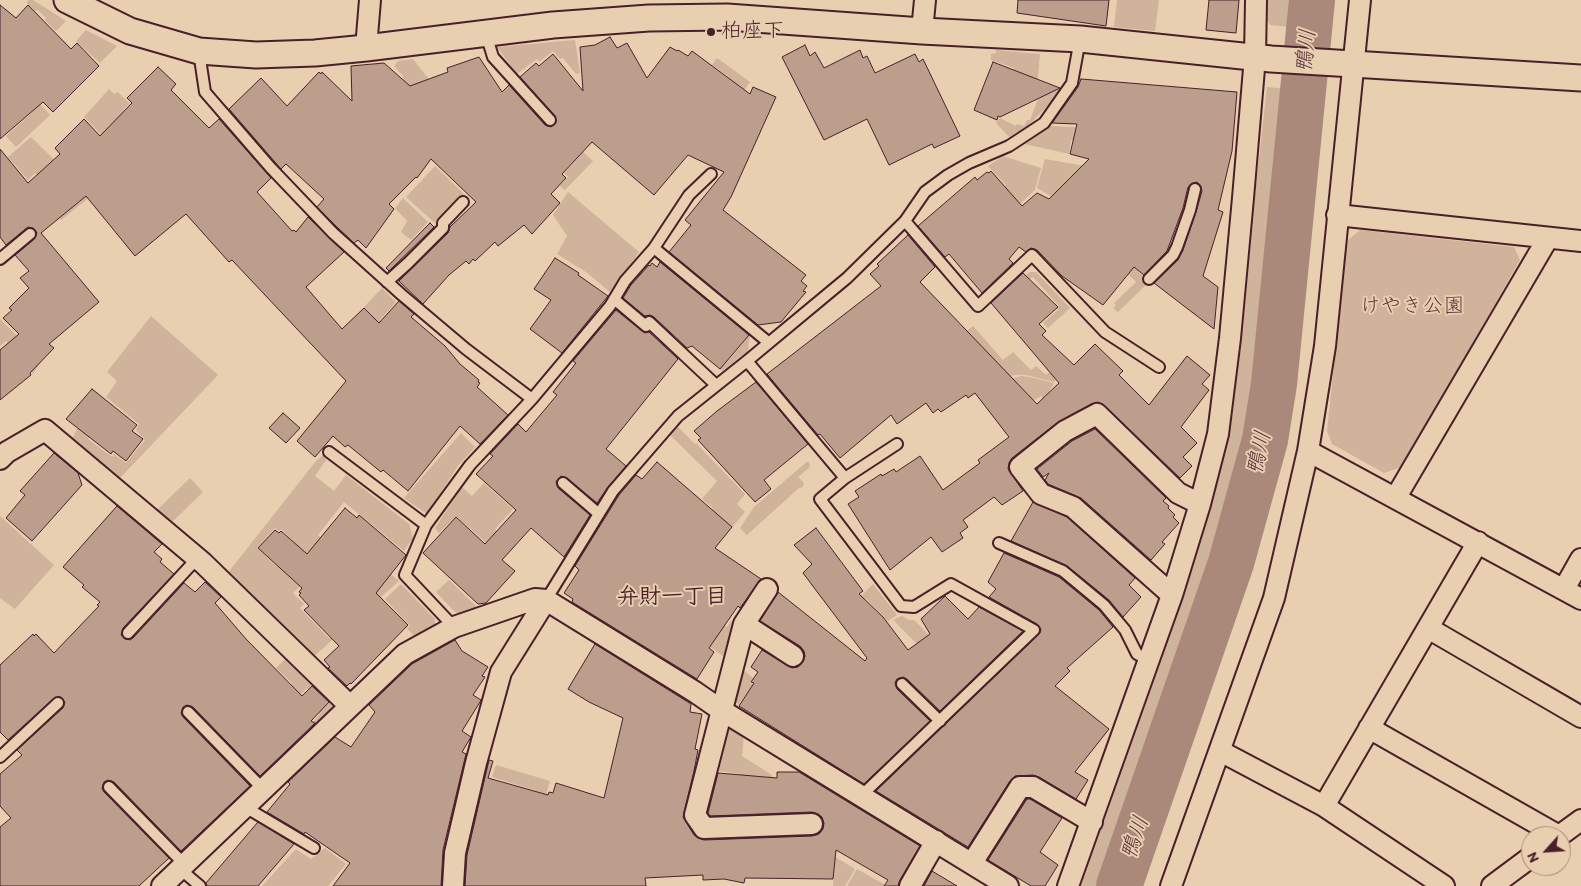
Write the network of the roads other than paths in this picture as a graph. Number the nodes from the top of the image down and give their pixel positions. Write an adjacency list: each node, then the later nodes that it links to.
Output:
1 (68, 0): 10 (street)
2 (370, 0): 9 (street)
3 (925, 0): 6 (street)
4 (1256, 0): 11 (street)
5 (1360, 0): 12 (street)
6 (922, 31): 7 (street); 8 (street)
7 (486, 33): 9 (street); 14 (lane)
8 (1080, 39): 11 (street); 19 (lane)
9 (366, 48): 10 (street)
10 (199, 51): 26 (lane)
11 (1263, 58): 12 (street); 40 (street)
12 (1344, 64): 13 (street); 18 (street)
13 (1578, 73)
14 (550, 120)
15 (711, 174): 23 (lane)
16 (1195, 189): 25 (lane)
17 (463, 202): 26 (lane)
18 (1337, 215): 21 (street); 35 (street)
19 (905, 221): 28 (lane); 30 (lane)
20 (30, 234): 24 (lane)
21 (1548, 238): 22 (street); 39 (street)
22 (1581, 241)
23 (654, 248): 27 (lane); 28 (lane)
24 (0, 259)
25 (1149, 279)
26 (387, 282): 32 (lane)
27 (614, 299): 31 (lane); 32 (lane)
28 (768, 342): 29 (lane)
29 (747, 361): 31 (lane); 37 (lane)
30 (1159, 367)
31 (716, 385): 41 (lane)
32 (532, 399): 42 (lane)
33 (897, 444): 37 (lane)
34 (2, 451): 45 (street)
35 (1308, 451): 39 (street); 66 (street)
36 (329, 452): 42 (lane)
37 (845, 478): 64 (lane)
38 (563, 483): 41 (lane)
39 (1396, 497): 43 (street)
40 (1200, 504): 49 (street); 49 (street)
41 (599, 514): 51 (lane)
42 (426, 525): 53 (lane)
43 (1478, 542): 48 (street); 54 (street)
44 (999, 543): 57 (lane)
45 (196, 558): 55 (lane); 60 (street)
46 (1581, 559): 48 (street)
47 (767, 589): 52 (street)
48 (1564, 590): 50 (street)
49 (1172, 595): 57 (street)
50 (1581, 599)
51 (546, 600): 53 (street); 61 (street); 83 (street)
52 (744, 624): 56 (street); 61 (street)
53 (454, 627): 60 (street)
54 (1428, 628): 63 (street); 65 (street)
55 (128, 633)
56 (793, 656)
57 (1149, 660): 73 (street)
58 (902, 684): 64 (lane)
59 (58, 703): 67 (lane)
60 (350, 706): 69 (street)
61 (721, 710): 70 (street); 74 (street)
62 (188, 712): 69 (lane)
63 (1581, 717)
64 (940, 721): 70 (lane)
65 (1369, 728): 71 (street); 75 (street)
66 (1220, 750): 71 (street); 87 (street)
67 (0, 757)
68 (109, 787): 80 (lane)
69 (264, 789): 72 (street)
70 (862, 795): 76 (street)
71 (1324, 806): 88 (street)
72 (245, 807): 77 (lane); 80 (street)
73 (1092, 822): 78 (street); 86 (street)
74 (812, 824)
75 (1541, 826)
76 (936, 841): 78 (street); 84 (street)
77 (314, 848)
78 (972, 863): 85 (street)
79 (1521, 864): 89 (street)
80 (183, 867): 81 (street); 82 (lane)
81 (162, 886)
82 (200, 886)
83 (453, 886)
84 (910, 886)
85 (1008, 886)
86 (1068, 886)
87 (1171, 886)
88 (1444, 886)
89 (1492, 886)

